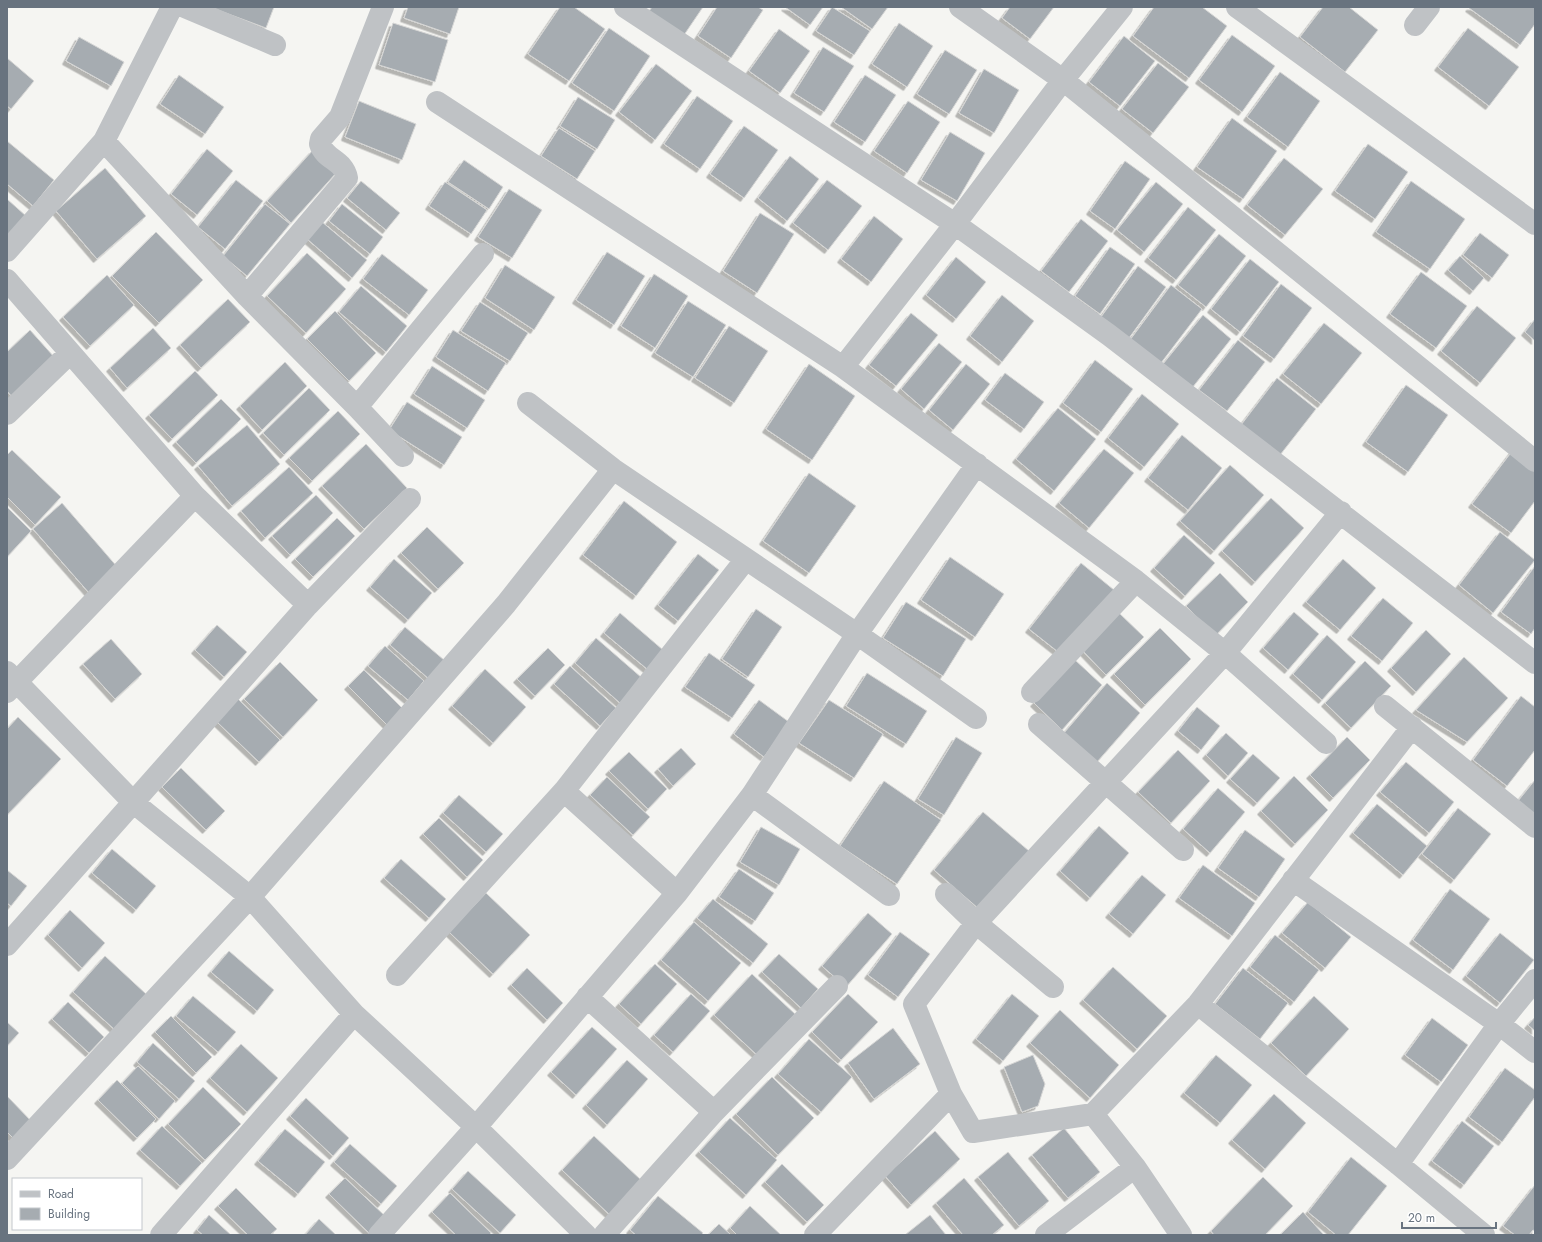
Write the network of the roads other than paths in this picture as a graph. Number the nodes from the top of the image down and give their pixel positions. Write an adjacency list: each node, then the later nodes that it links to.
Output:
1 (172, 7): 13 (street)
2 (185, 7): 10 (street)
3 (384, 7): 19 (street)
4 (625, 7): 15 (street)
5 (960, 7): 11 (street)
6 (1122, 7): 11 (street)
7 (1237, 7): 14 (street)
8 (1429, 7): 9 (street)
9 (1415, 25)
10 (275, 45)
11 (1063, 80): 15 (street); 26 (street)
12 (437, 102): 21 (street)
13 (104, 141): 16 (street); 19 (street)
14 (1532, 216)
15 (955, 224): 21 (street); 31 (street)
16 (7, 251)
17 (483, 254): 23 (street)
18 (7, 280): 20 (street)
19 (247, 296): 23 (street)
20 (70, 353): 24 (street); 29 (street)
21 (843, 367): 27 (street)
22 (528, 403): 28 (street)
23 (357, 407): 25 (street)
24 (7, 414)
25 (403, 456)
26 (1535, 462)
27 (977, 464): 33 (street); 35 (street)
28 (613, 469): 32 (street); 55 (street)
29 (195, 496): 34 (street); 38 (street)
30 (410, 499): 34 (street)
31 (1341, 512): 36 (street); 37 (street)
32 (746, 559): 35 (street); 46 (street)
33 (1136, 581): 36 (street); 39 (street)
34 (308, 605): 48 (street)
35 (856, 634): 41 (street); 47 (street)
36 (1225, 653): 44 (street); 45 (street)
37 (1535, 663)
38 (10, 682): 48 (street)
39 (1032, 692)
40 (1385, 706): 43 (street)
41 (976, 718)
42 (1040, 724): 45 (street)
43 (1412, 727): 49 (street); 51 (street)
44 (1326, 743)
45 (1105, 781): 50 (street); 56 (street)
46 (564, 791): 52 (street); 58 (street)
47 (752, 795): 52 (street); 54 (street)
48 (134, 802): 55 (street); 57 (street)
49 (1535, 827)
50 (1183, 850)
51 (1293, 880): 63 (street); 65 (street)
52 (677, 892): 62 (street)
53 (946, 894): 56 (street)
54 (889, 895)
55 (250, 897): 64 (street); 71 (street)
56 (976, 923): 61 (street); 67 (street)
57 (7, 946)
58 (397, 975)
59 (1535, 980): 65 (street)
60 (837, 986): 68 (street)
61 (1053, 987)
62 (587, 997): 68 (street); 70 (street)
63 (1198, 1004): 69 (street); 72 (street)
64 (354, 1014): 70 (street); 75 (street)
65 (1499, 1024): 66 (street); 72 (street)
66 (1535, 1052)
67 (951, 1094): 69 (street); 77 (street)
68 (714, 1112): 74 (street)
69 (1093, 1114): 73 (street)
70 (476, 1127): 74 (street); 76 (street)
71 (7, 1159)
72 (1398, 1164): 80 (street)
73 (1135, 1167): 78 (street); 79 (street)
74 (603, 1231)
75 (161, 1235)
76 (379, 1235)
77 (815, 1235)
78 (1046, 1235)
79 (1181, 1235)
80 (1484, 1235)

